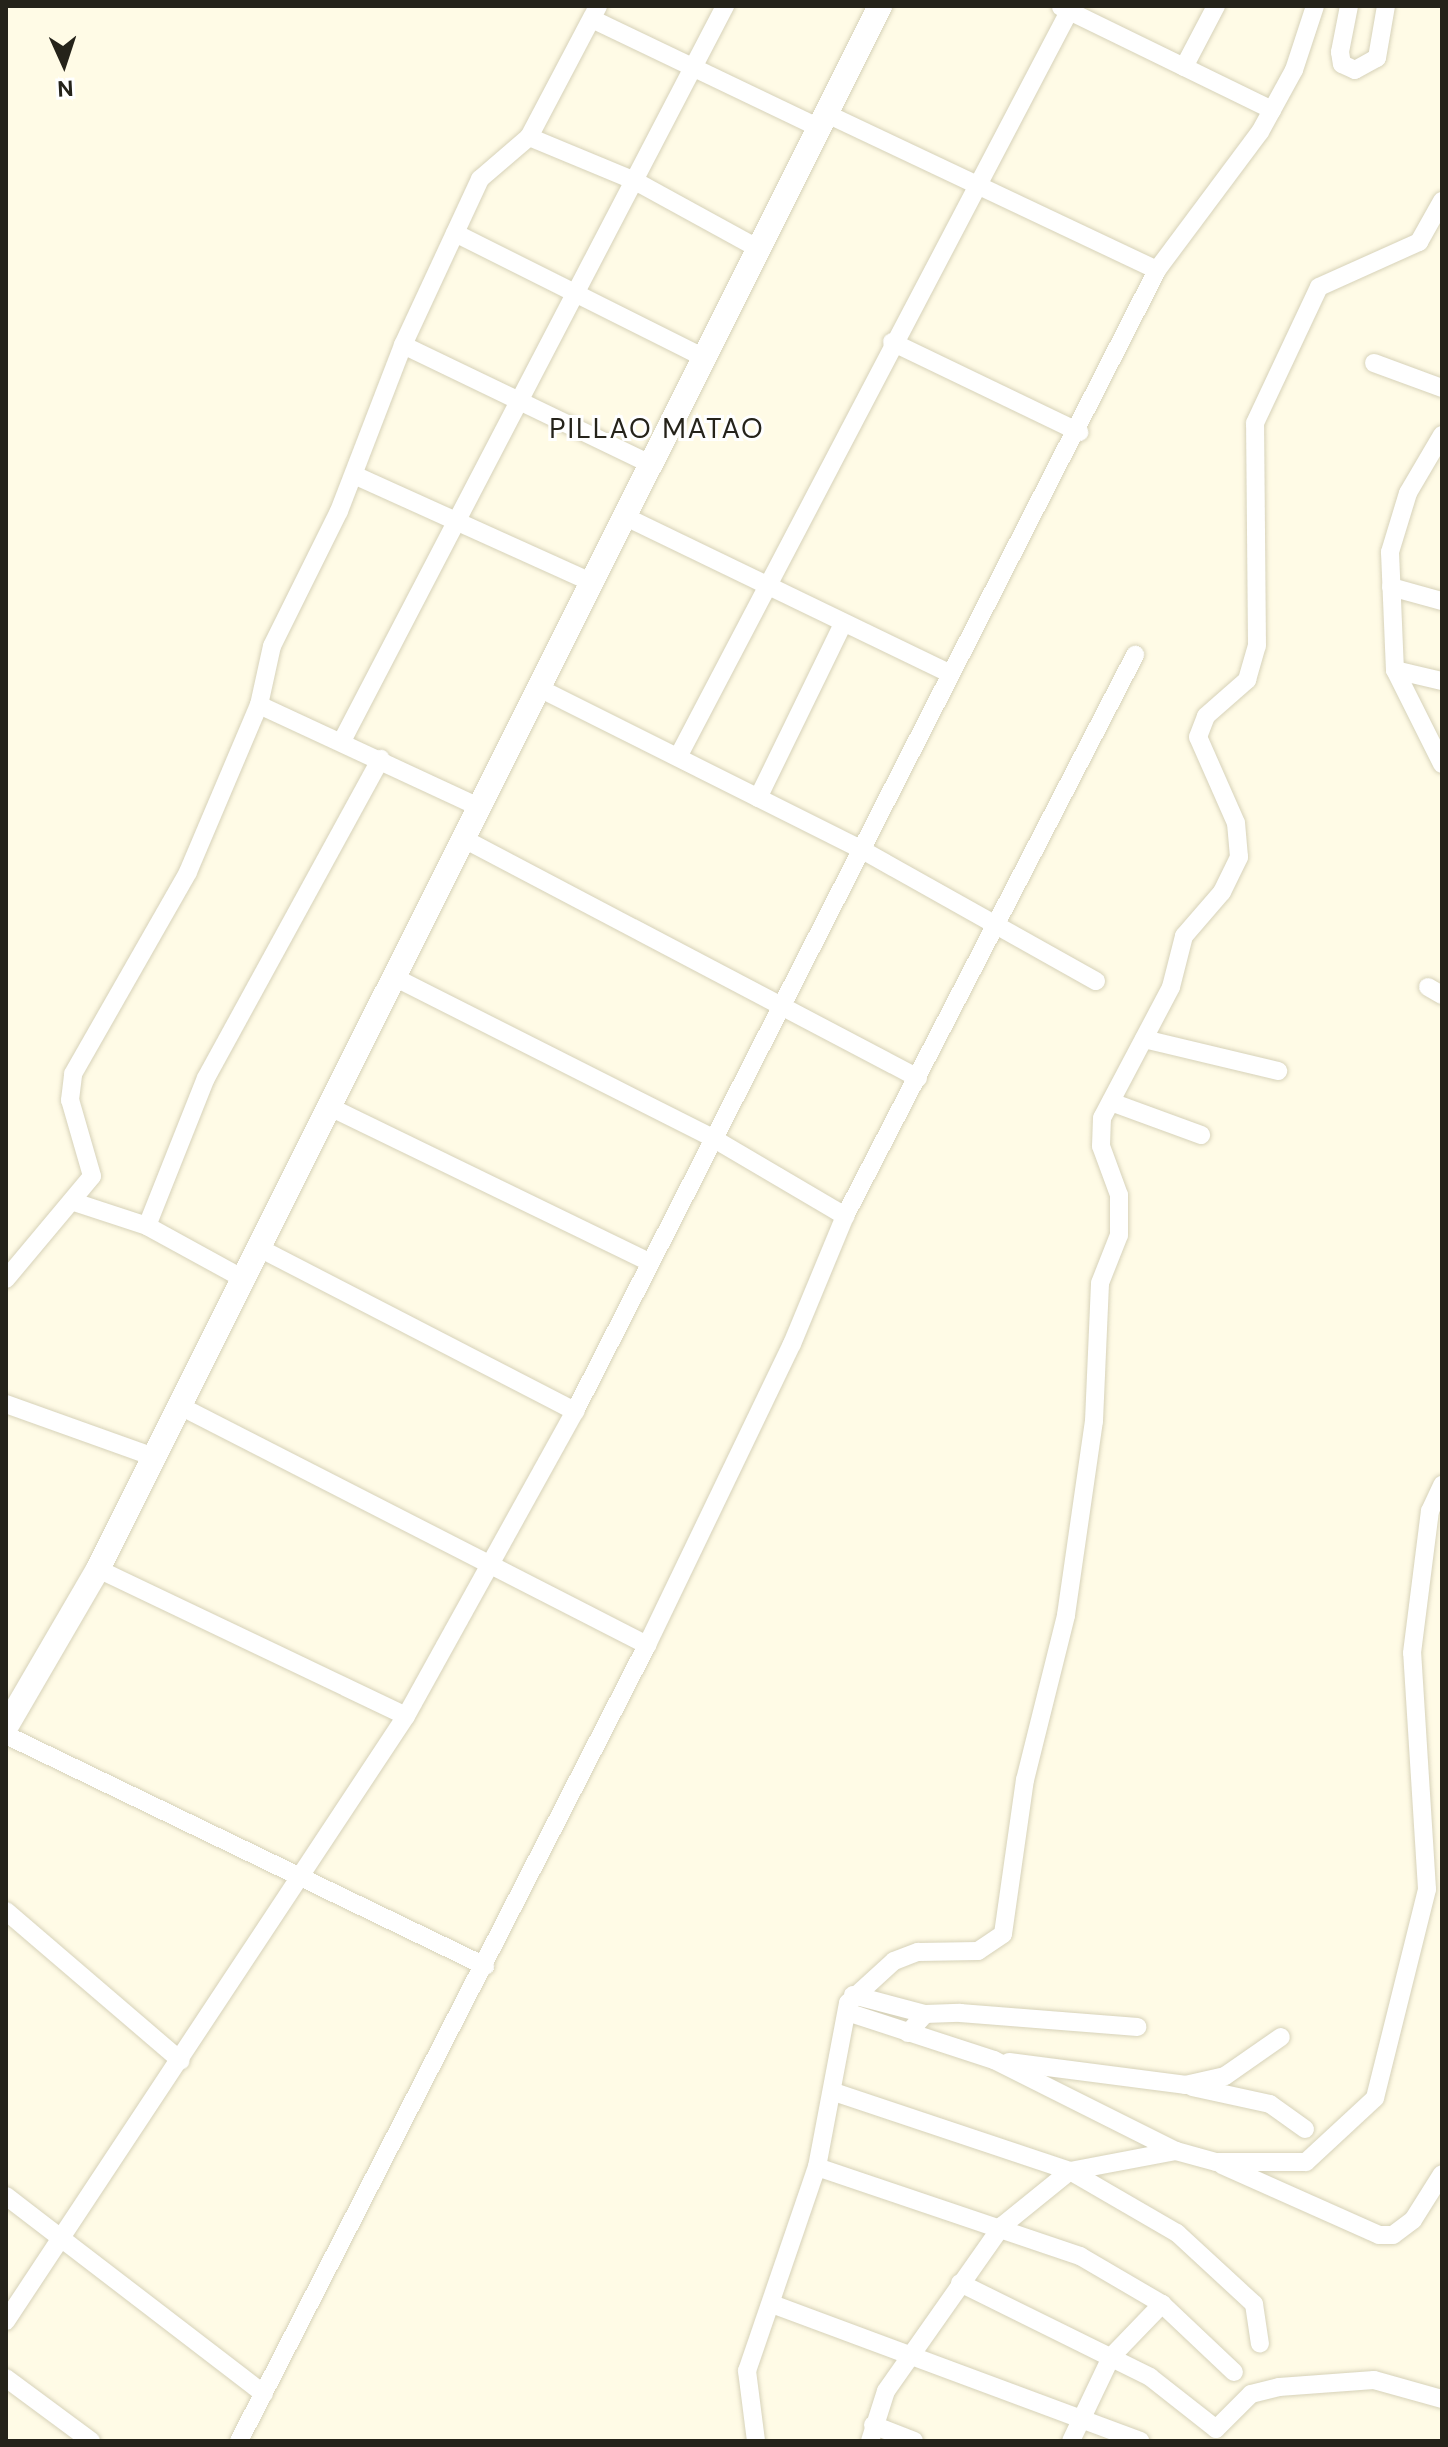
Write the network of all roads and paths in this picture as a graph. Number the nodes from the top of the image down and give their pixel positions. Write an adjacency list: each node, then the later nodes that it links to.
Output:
1 (725, 6): 9 (street)
2 (1216, 6): 10 (street)
3 (1315, 6): 11 (street)
4 (1349, 6): 5 (street)
5 (1386, 6)
6 (879, 7): 12 (street)
7 (1067, 8): 10 (street); 15 (street)
8 (595, 12): 9 (street); 13 (street)
9 (695, 64): 12 (street); 14 (street)
10 (1184, 67): 11 (street)
11 (1272, 110): 19 (street)
12 (824, 121): 15 (street); 18 (street)
13 (529, 137): 14 (street); 17 (street)
14 (635, 181): 18 (street); 20 (street)
15 (973, 186): 19 (street); 21 (street)
16 (1442, 201): 56 (street)
17 (455, 233): 20 (street); 22 (street)
18 (759, 249): 23 (street)
19 (1157, 270): 27 (street)
20 (576, 290): 23 (street); 26 (street)
21 (892, 342): 27 (street); 35 (street)
22 (403, 345): 26 (street); 30 (street)
23 (703, 357): 29 (street)
24 (1374, 363): 25 (street)
25 (1442, 388)
26 (517, 398): 29 (street); 31 (street)
27 (1079, 432): 40 (street)
28 (1442, 435): 34 (street)
29 (650, 464): 32 (street)
30 (354, 475): 31 (street); 43 (street)
31 (455, 516): 33 (street); 44 (street)
32 (626, 517): 33 (street); 35 (street)
33 (591, 582): 42 (street)
34 (1391, 587): 36 (street); 39 (street)
35 (764, 588): 37 (street); 45 (street)
36 (1442, 601)
37 (843, 624): 40 (street); 48 (street)
38 (1135, 655): 52 (street)
39 (1395, 670): 41 (street); 47 (street)
40 (949, 673): 51 (street)
41 (1442, 681)
42 (541, 689): 45 (street); 49 (street)
43 (259, 705): 44 (street); 63 (street)
44 (343, 739): 46 (street)
45 (678, 757): 48 (street)
46 (381, 759): 49 (street); 65 (street)
47 (1442, 764)
48 (758, 798): 51 (street)
49 (481, 808): 50 (street)
50 (464, 839): 53 (street); 55 (street)
51 (857, 847): 52 (street); 55 (street)
52 (1000, 924): 54 (street); 58 (street)
53 (394, 977): 60 (street); 62 (street)
54 (1096, 981)
55 (777, 1005): 58 (street); 62 (street)
56 (1144, 1039): 57 (street); 59 (street)
57 (1278, 1071)
58 (918, 1078): 64 (street)
59 (1111, 1102): 61 (street); 84 (street)
60 (330, 1107): 66 (street); 67 (street)
61 (1201, 1135)
62 (711, 1137): 64 (street); 67 (street)
63 (74, 1202): 65 (street); 68 (street)
64 (845, 1216): 77 (street)
65 (147, 1226): 69 (street)
66 (259, 1248): 69 (street); 72 (street)
67 (649, 1262): 72 (street)
68 (6, 1279)
69 (244, 1279): 71 (street)
70 (6, 1404): 73 (street)
71 (180, 1406): 73 (street); 75 (street)
72 (575, 1411): 75 (street)
73 (154, 1457): 76 (street)
74 (1442, 1485): 95 (street)
75 (490, 1563): 77 (street); 78 (street)
76 (98, 1569): 78 (street); 79 (street)
77 (647, 1645): 83 (street)
78 (406, 1716): 81 (street)
79 (6, 1727)
80 (6, 1735): 81 (street)
81 (302, 1873): 83 (street); 90 (street)
82 (6, 1911): 90 (street)
83 (485, 1966): 111 (street)
84 (850, 2004): 85 (street); 87 (street); 92 (street)
85 (925, 2014): 86 (street); 87 (street)
86 (1137, 2027)
87 (908, 2033): 89 (street)
88 (1281, 2037): 91 (street)
89 (994, 2060): 91 (street); 94 (street)
90 (181, 2061): 101 (street)
91 (1185, 2085): 93 (street)
92 (834, 2092): 96 (street); 97 (street)
93 (1305, 2129)
94 (1176, 2151): 95 (street); 97 (street)
95 (1216, 2162): 98 (street)
96 (817, 2167): 100 (street); 103 (street)
97 (1070, 2171): 100 (street); 106 (street)
98 (1442, 2174)
99 (6, 2196): 101 (street)
100 (1002, 2226): 102 (street); 104 (street)
101 (58, 2237): 105 (street); 111 (street)
102 (960, 2283): 107 (street); 108 (street)
103 (772, 2304): 107 (street); 118 (street)
104 (1162, 2304): 108 (street); 109 (street)
105 (6, 2321)
106 (1260, 2344)
107 (911, 2356): 113 (street); 114 (street)
108 (1111, 2357): 113 (street); 115 (street)
109 (1234, 2372)
110 (6, 2378): 116 (street)
111 (264, 2394): 117 (street)
112 (1442, 2399): 115 (street)
113 (1083, 2415): 120 (street); 121 (street)
114 (871, 2433): 119 (street)
115 (1213, 2435)
116 (91, 2441)
117 (239, 2441)
118 (756, 2441)
119 (914, 2441)
120 (1071, 2441)
121 (1140, 2441)

